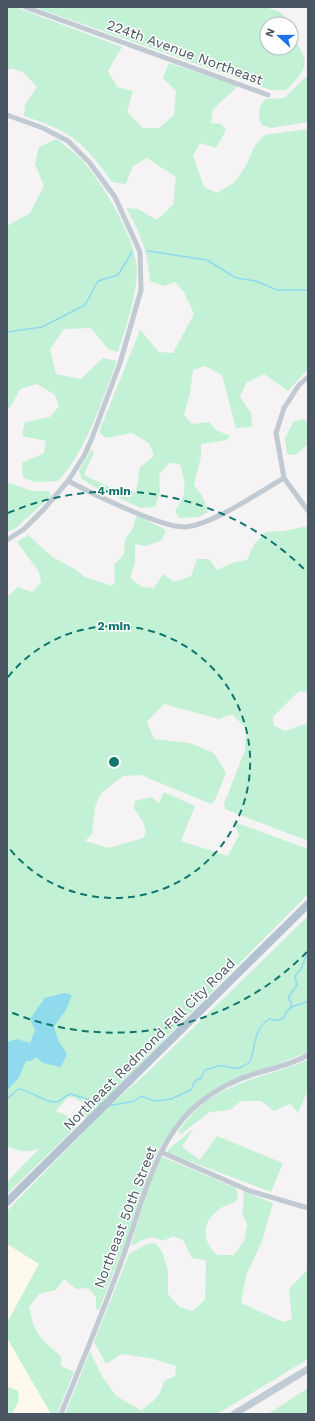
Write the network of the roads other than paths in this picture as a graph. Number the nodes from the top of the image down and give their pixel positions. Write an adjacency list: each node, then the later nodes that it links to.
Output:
1 (25, 7): 2 (street, 224th Avenue Northeast)
2 (268, 94)
3 (7, 115): 6 (street)
4 (308, 377): 5 (street)
5 (284, 478): 6 (street); 7 (street)
6 (68, 481): 8 (street)
7 (308, 511)
8 (7, 540)
9 (308, 904): 12 (main road, Northeast Redmond Fall City Road)
10 (308, 1055): 11 (street, Northeast 50th Street)
11 (161, 1152): 13 (street); 15 (street, Northeast 50th Street)
12 (7, 1202)
13 (308, 1208)
14 (308, 1368): 16 (main road)
15 (61, 1414)
16 (234, 1414)

